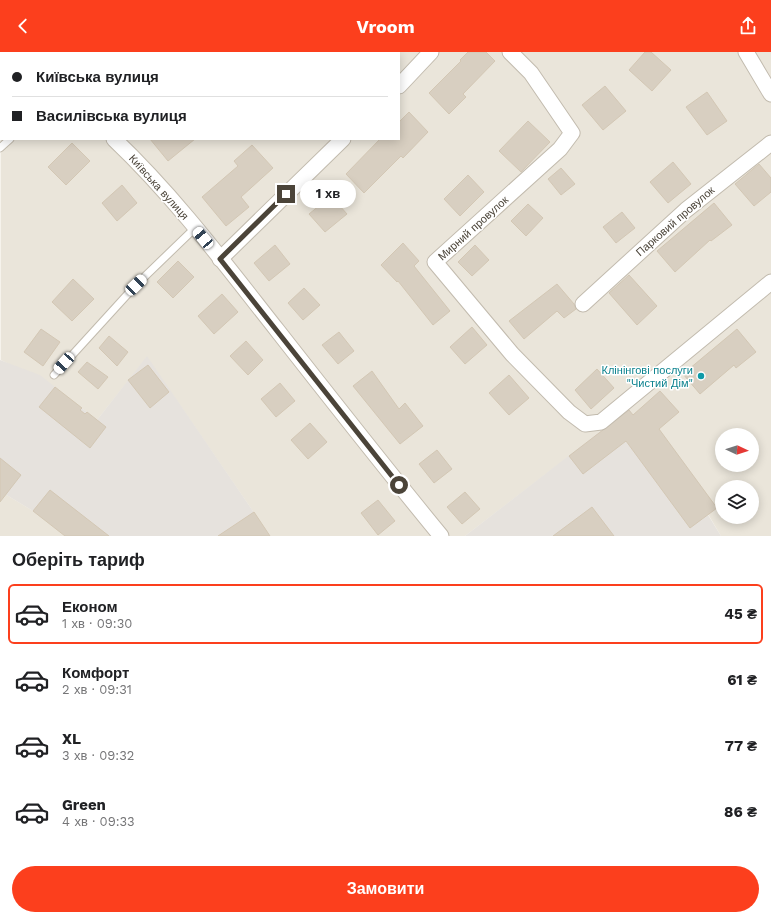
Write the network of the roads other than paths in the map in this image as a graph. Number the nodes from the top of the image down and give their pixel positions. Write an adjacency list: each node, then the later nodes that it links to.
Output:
1 (431, 52): 4 (street)
2 (510, 52): 13 (street, Мирний провулок)
3 (746, 52): 5 (street)
4 (400, 85)
5 (771, 94)
6 (9, 140): 10 (lane)
7 (115, 140): 11 (street, Київська вулиця)
8 (342, 140): 12 (street)
9 (771, 143): 14 (street, Парковий провулок)
10 (0, 148)
11 (195, 228): 12 (street, Київська вулиця); 15 (lane)
12 (220, 259): 16 (street, Київська вулиця)
13 (771, 282)
14 (583, 304)
15 (54, 375)
16 (441, 536)

